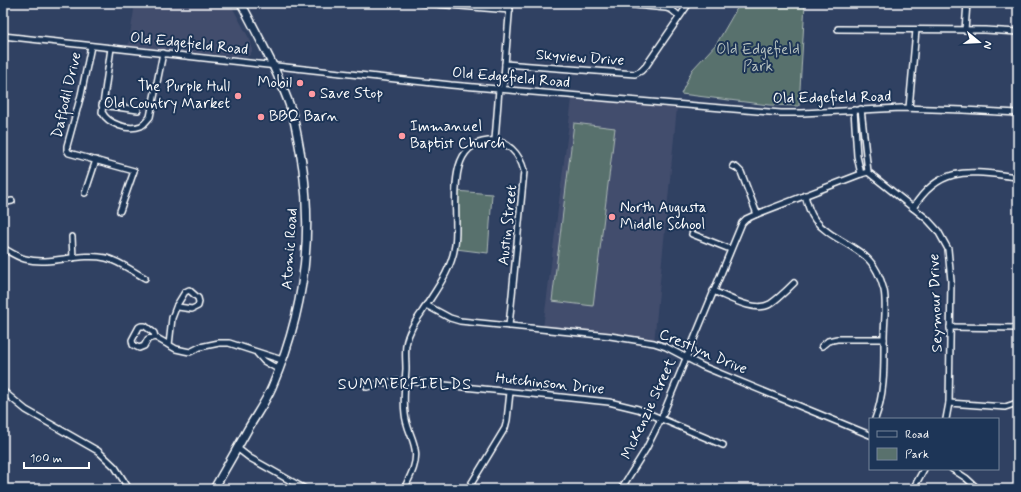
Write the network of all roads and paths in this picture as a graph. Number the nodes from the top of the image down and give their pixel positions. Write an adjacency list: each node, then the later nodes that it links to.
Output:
1 (241, 3): 19 (main road, Atomic Road)
2 (422, 3): 7 (street)
3 (510, 3): 8 (street)
4 (614, 3): 9 (street)
5 (688, 3): 9 (street, Skyview Drive)
6 (967, 3): 12 (street)
7 (439, 4): 8 (street)
8 (510, 10): 18 (street)
9 (679, 16): 18 (street, Skyview Drive)
10 (838, 29): 11 (street)
11 (916, 30): 12 (street); 22 (street)
12 (965, 30): 13 (street)
13 (1018, 32)
14 (3, 36): 15 (street, Old Edgefield Road)
15 (91, 46): 16 (street, Old Edgefield Road); 28 (street, Daffodil Drive)
16 (111, 48): 17 (street, Old Edgefield Road); 21 (street)
17 (163, 53): 19 (street, Old Edgefield Road); 21 (street)
18 (505, 64): 20 (street)
19 (274, 66): 20 (street, Old Edgefield Road); 60 (main road, Atomic Road)
20 (501, 89): 24 (street, Old Edgefield Road); 27 (street)
21 (102, 105): 23 (street)
22 (909, 108): 25 (street, Old Edgefield Road); 26 (street, Old Edgefield Road)
23 (138, 110)
24 (854, 110): 25 (street, Old Edgefield Road); 31 (street)
25 (861, 110): 30 (street)
26 (1018, 113)
27 (495, 140): 50 (street); 51 (street, Austin Street)
28 (96, 160): 33 (street); 38 (street)
29 (733, 166): 39 (street)
30 (868, 172): 31 (street); 37 (street, Seymour Drive)
31 (861, 174): 34 (street, McKenzie Street)
32 (1018, 177): 37 (street)
33 (85, 193)
34 (804, 195): 39 (street, McKenzie Street); 55 (street)
35 (12, 201): 36 (street)
36 (3, 206)
37 (913, 208): 52 (street, Seymour Drive)
38 (120, 211)
39 (757, 214): 43 (street, McKenzie Street)
40 (692, 234): 43 (street)
41 (72, 237): 44 (street)
42 (3, 248): 44 (street)
43 (730, 249): 48 (street, McKenzie Street)
44 (73, 258): 46 (street)
45 (1018, 273): 53 (street)
46 (144, 278)
47 (794, 283): 48 (street)
48 (713, 291): 59 (street, McKenzie Street)
49 (177, 305): 49 (street); 56 (street)
50 (426, 305): 51 (street, Crestlyn Drive); 62 (street)
51 (509, 326): 59 (street, Crestlyn Drive)
52 (950, 327): 53 (street); 66 (street, Seymour Drive)
53 (1017, 328)
54 (155, 337): 54 (street); 56 (street)
55 (884, 339): 57 (street); 68 (street)
56 (169, 345): 58 (street)
57 (822, 346)
58 (254, 352): 60 (street); 61 (street)
59 (686, 358): 70 (street, McKenzie Street); 71 (street, Crestlyn Drive)
60 (282, 360): 61 (main road, Atomic Road)
61 (278, 369): 73 (main road, Atomic Road)
62 (405, 381): 63 (street, Hutchinson Drive); 65 (street, Hutchinson Drive); 79 (street)
63 (367, 387)
64 (3, 392): 76 (street)
65 (510, 392): 70 (street, Hutchinson Drive); 80 (street)
66 (948, 403): 67 (street); 69 (street, Seymour Drive)
67 (1014, 404)
68 (875, 418)
69 (946, 418)
70 (661, 419): 72 (street, Hutchinson Drive); 81 (street, McKenzie Street)
71 (869, 434)
72 (723, 445)
73 (237, 448): 77 (main road, Atomic Road); 78 (street)
74 (923, 470): 82 (street)
75 (954, 470): 83 (street)
76 (129, 489)
77 (214, 489)
78 (305, 489)
79 (404, 489)
80 (468, 489)
81 (621, 489)
82 (913, 489)
83 (978, 489)

